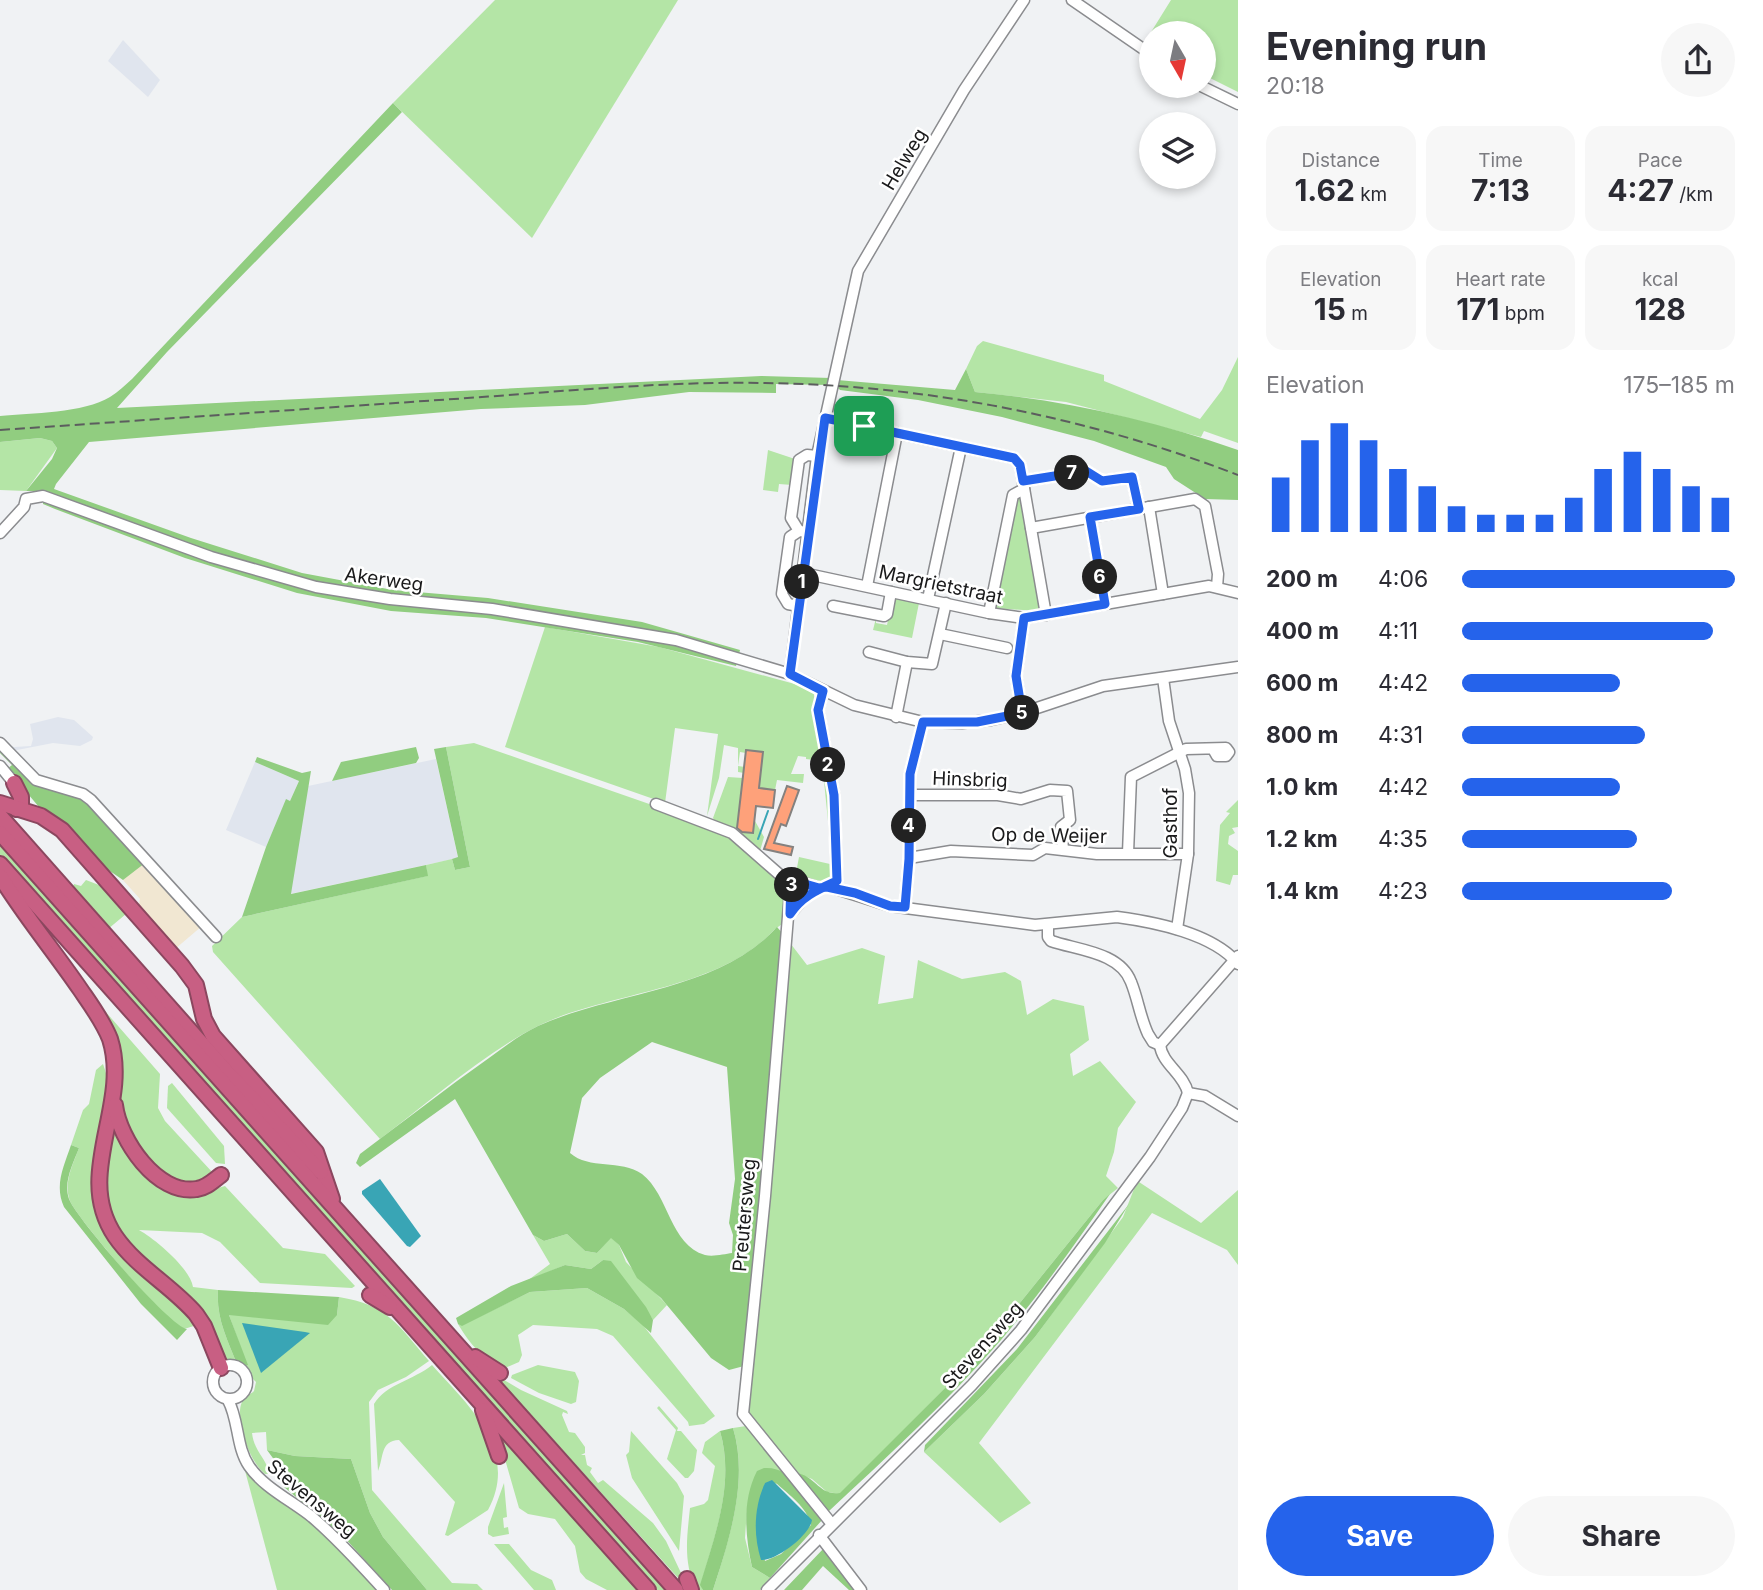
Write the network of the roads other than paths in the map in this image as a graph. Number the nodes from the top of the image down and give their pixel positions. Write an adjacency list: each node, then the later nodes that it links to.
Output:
1 (1024, 0): 6 (street, Helweg)
2 (1072, 0): 3 (street)
3 (1139, 46)
4 (1216, 93): 5 (street)
5 (1238, 104)
6 (825, 418): 7 (street); 9 (street, Helweg)
7 (897, 433): 8 (street); 17 (street)
8 (961, 447): 10 (street); 22 (street)
9 (817, 456): 14 (street, Helweg); 14 (street)
10 (1024, 485): 11 (street); 13 (street); 27 (street)
11 (1144, 508): 12 (street); 18 (street); 21 (street)
12 (1090, 517): 13 (street); 24 (street)
13 (1031, 528): 28 (street)
14 (804, 531): 16 (street, Helweg); 25 (street)
15 (0, 533): 35 (street, Akerweg)
16 (803, 573): 17 (street, Margrietstraat); 25 (street, Helweg)
17 (867, 586): 19 (street, Margrietstraat)
18 (1217, 587): 20 (street, Margrietstraat); 21 (street, Margrietstraat)
19 (891, 592): 22 (street, Margrietstraat); 26 (street)
20 (1238, 593)
21 (1163, 594): 24 (street, Margrietstraat)
22 (929, 599): 23 (street, Margrietstraat)
23 (946, 603): 27 (street, Margrietstraat); 30 (street)
24 (1105, 604): 28 (street, Margrietstraat)
25 (799, 606): 35 (street, Helweg)
26 (833, 606)
27 (989, 613): 29 (street, Margrietstraat)
28 (1046, 615): 29 (street, Margrietstraat)
29 (1024, 618): 38 (street)
30 (940, 634): 31 (street); 33 (street)
31 (1007, 648)
32 (869, 652): 33 (street)
33 (907, 662): 39 (street)
34 (1238, 667): 36 (street, Akerweg)
35 (790, 674): 37 (street, Akerweg)
36 (1163, 678): 38 (street, Akerweg); 43 (street, Gasthof)
37 (823, 691): 39 (street, Akerweg); 59 (street)
38 (1022, 713): 40 (street, Akerweg)
39 (896, 717): 40 (street, Akerweg)
40 (923, 722): 46 (street)
41 (0, 743): 66 (street)
42 (1213, 750): 43 (street)
43 (1179, 753): 53 (street); 54 (street, Gasthof)
44 (0, 766): 45 (street)
45 (14, 783): 49 (highway)
46 (911, 795): 52 (street, Hinsbrig); 55 (street)
47 (0, 803): 49 (highway)
48 (656, 804): 58 (street)
49 (16, 808): 74 (highway)
50 (0, 816): 68 (highway)
51 (0, 833): 68 (highway)
52 (1063, 849): 53 (street, Op de Weijer); 55 (street, Op de Weijer)
53 (1128, 853): 54 (street, Op de Weijer)
54 (1188, 854): 65 (street, Gasthof)
55 (909, 859): 62 (street)
56 (0, 864): 77 (highway)
57 (0, 876): 71 (highway)
58 (791, 880): 60 (street); 63 (street, Preutersweg)
59 (837, 881): 60 (street); 61 (street)
60 (823, 887): 61 (street); 63 (street)
61 (855, 893): 62 (street)
62 (905, 907): 64 (street)
63 (790, 914): 84 (street, Preutersweg)
64 (1048, 926): 65 (street); 69 (street)
65 (1177, 929): 67 (street)
66 (216, 937)
67 (1237, 960): 69 (street)
68 (168, 1012): 74 (highway); 75 (highway)
69 (1160, 1045): 70 (street)
70 (1188, 1093): 72 (street); 84 (street, Stevensweg)
71 (114, 1094): 73 (highway); 79 (highway)
72 (1238, 1115)
73 (221, 1175)
74 (324, 1175): 75 (highway)
75 (334, 1204): 78 (highway)
76 (370, 1295): 77 (highway)
77 (403, 1315): 82 (highway)
78 (459, 1347): 80 (highway); 88 (highway)
79 (221, 1368): 81 (street); 81 (street)
80 (500, 1373)
81 (233, 1399): 86 (street, Stevensweg)
82 (478, 1399): 83 (highway); 87 (highway)
83 (499, 1456)
84 (831, 1523): 85 (street, Stevensweg)
85 (819, 1535): 89 (street, Stevensweg); 90 (street)
86 (384, 1590)
87 (648, 1590)
88 (677, 1590)
89 (767, 1590)
90 (861, 1590)

